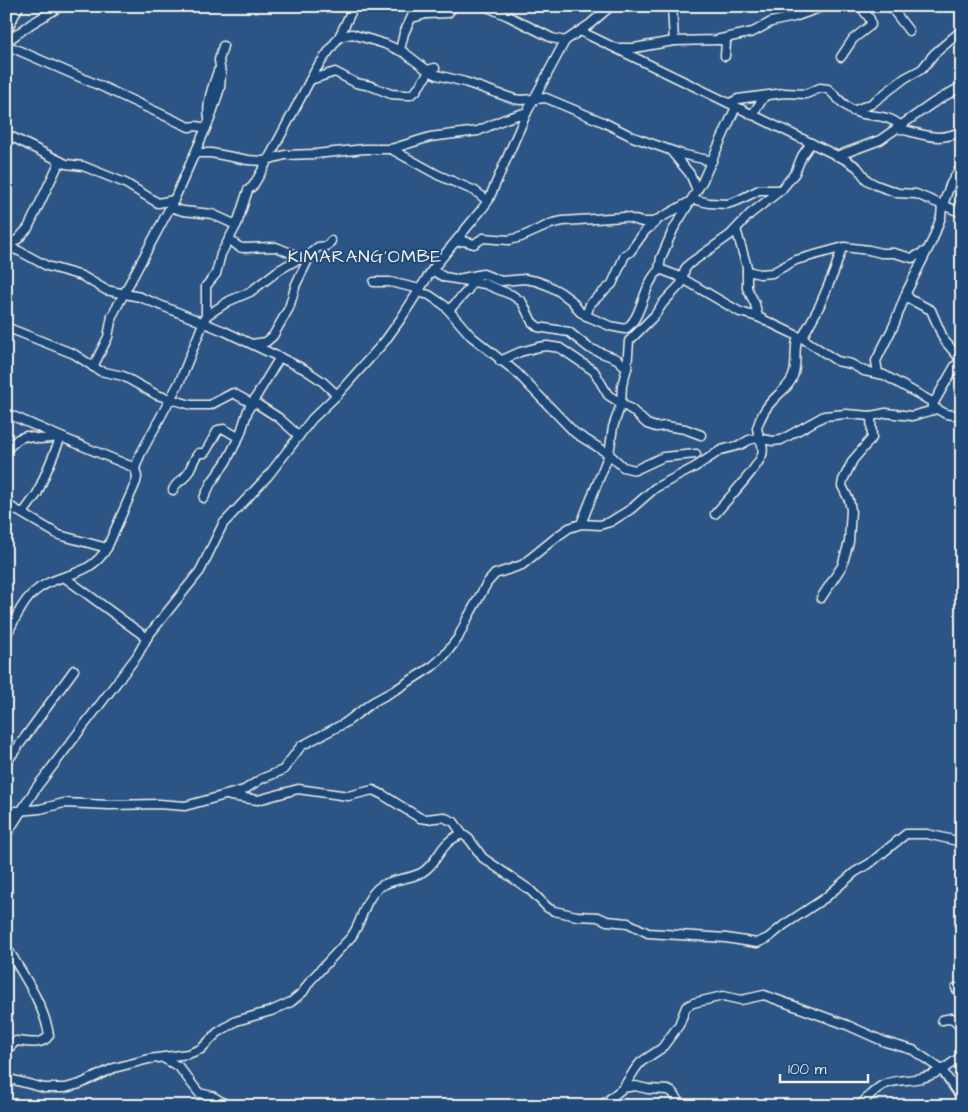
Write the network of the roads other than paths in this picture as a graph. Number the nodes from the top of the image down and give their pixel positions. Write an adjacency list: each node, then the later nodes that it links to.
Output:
1 (19, 6): 16 (street)
2 (61, 6): 21 (street)
3 (354, 6): 17 (street)
4 (417, 6): 12 (street)
5 (454, 6): 12 (street)
6 (485, 6): 19 (street)
7 (611, 6): 14 (street)
8 (672, 6): 20 (street)
9 (825, 6): 18 (street)
10 (860, 6): 26 (street)
11 (890, 6): 15 (street)
12 (412, 18): 24 (street)
13 (962, 30): 33 (street)
14 (580, 31): 19 (street); 23 (street)
15 (909, 31)
16 (6, 32)
17 (339, 38): 24 (street); 28 (street)
18 (716, 40): 20 (street); 25 (street)
19 (565, 41): 31 (street)
20 (674, 41): 23 (street)
21 (6, 44): 37 (street)
22 (223, 46): 37 (street)
23 (618, 48): 32 (street)
24 (400, 50): 27 (street)
25 (725, 56)
26 (840, 57)
27 (434, 68): 28 (street); 31 (street)
28 (310, 80): 45 (street)
29 (962, 86): 36 (street)
30 (764, 97): 32 (street); 33 (street); 35 (street)
31 (533, 99): 34 (street); 42 (street)
32 (733, 105): 35 (street); 47 (street)
33 (853, 111): 36 (street)
34 (527, 112): 41 (street); 51 (street)
35 (752, 115): 40 (street)
36 (899, 127): 38 (street); 44 (street)
37 (206, 128): 43 (street)
38 (962, 131)
39 (6, 134): 46 (street)
40 (811, 143): 44 (street); 50 (street)
41 (391, 150): 45 (street); 51 (street)
42 (669, 150): 47 (street); 49 (street)
43 (195, 153): 45 (street); 53 (street)
44 (838, 156): 54 (street)
45 (268, 160): 57 (street)
46 (60, 161): 53 (street); 62 (street)
47 (712, 161): 49 (street)
48 (962, 165): 54 (street)
49 (697, 190): 52 (street)
50 (781, 190): 52 (street); 58 (street)
51 (488, 200): 61 (street)
52 (692, 200): 56 (street); 67 (street)
53 (172, 203): 57 (street); 74 (street)
54 (942, 205): 55 (street); 64 (street)
55 (962, 213)
56 (658, 220): 61 (street); 77 (street)
57 (236, 225): 59 (street)
58 (736, 229): 68 (street); 69 (street)
59 (229, 239): 65 (street); 79 (street)
60 (331, 241): 65 (street)
61 (457, 242): 66 (street)
62 (7, 246): 74 (street)
63 (842, 248): 64 (street); 68 (street); 81 (street)
64 (926, 251): 75 (street)
65 (304, 259): 79 (street); 82 (street)
66 (432, 270): 70 (street); 73 (street)
67 (659, 270): 69 (street); 77 (street)
68 (746, 271): 78 (street)
69 (682, 278): 78 (street); 87 (street)
70 (458, 279): 71 (street); 77 (street)
71 (472, 280): 76 (street); 87 (street)
72 (374, 282): 73 (street)
73 (419, 290): 76 (street); 89 (street)
74 (123, 293): 79 (street); 86 (street)
75 (906, 294): 84 (street); 88 (street)
76 (449, 310): 85 (street)
77 (586, 316)
78 (758, 317): 81 (street)
79 (205, 319): 82 (street); 90 (street)
80 (6, 327): 86 (street)
81 (800, 338): 88 (street); 102 (street)
82 (250, 344): 83 (street)
83 (280, 357): 89 (street); 91 (street)
84 (961, 360): 92 (street)
85 (500, 361): 93 (street); 104 (street)
86 (93, 368): 90 (street)
87 (627, 368): 93 (street)
88 (878, 373): 92 (street)
89 (336, 395): 98 (street)
90 (170, 399): 91 (street); 106 (street)
91 (253, 403): 98 (street); 101 (street)
92 (934, 403): 94 (street)
93 (621, 404): 99 (street); 104 (street)
94 (929, 411): 96 (street); 97 (street)
95 (6, 413): 100 (street)
96 (871, 416): 102 (street); 115 (street)
97 (962, 416)
98 (299, 436): 117 (street)
99 (701, 436)
100 (61, 437): 103 (street); 106 (street); 110 (street)
101 (238, 437): 107 (street); 108 (street)
102 (760, 439): 111 (street); 112 (street)
103 (6, 450)
104 (609, 454): 105 (street); 112 (street)
105 (696, 454)
106 (135, 468): 113 (street)
107 (174, 490)
108 (204, 498)
109 (6, 504): 110 (street)
110 (23, 512): 113 (street)
111 (715, 514)
112 (580, 524): 120 (street)
113 (107, 548): 114 (street)
114 (64, 577): 116 (street); 117 (street)
115 (821, 598)
116 (6, 636)
117 (147, 638): 122 (street)
118 (74, 670): 119 (street)
119 (6, 763)
120 (226, 795): 122 (street); 123 (street)
121 (6, 812): 122 (street)
122 (21, 812): 124 (street)
123 (462, 834): 125 (street); 133 (street)
124 (6, 835)
125 (962, 842)
126 (6, 946): 131 (street)
127 (956, 988): 128 (street)
128 (962, 998)
129 (942, 1020): 130 (street)
130 (962, 1027)
131 (6, 1048)
132 (962, 1056): 134 (street)
133 (163, 1058): 135 (street); 138 (street)
134 (942, 1070): 136 (street); 137 (street); 141 (street)
135 (6, 1078)
136 (624, 1088): 139 (street); 140 (street)
137 (962, 1096)
138 (229, 1106)
139 (601, 1106)
140 (683, 1106)
141 (860, 1106)

